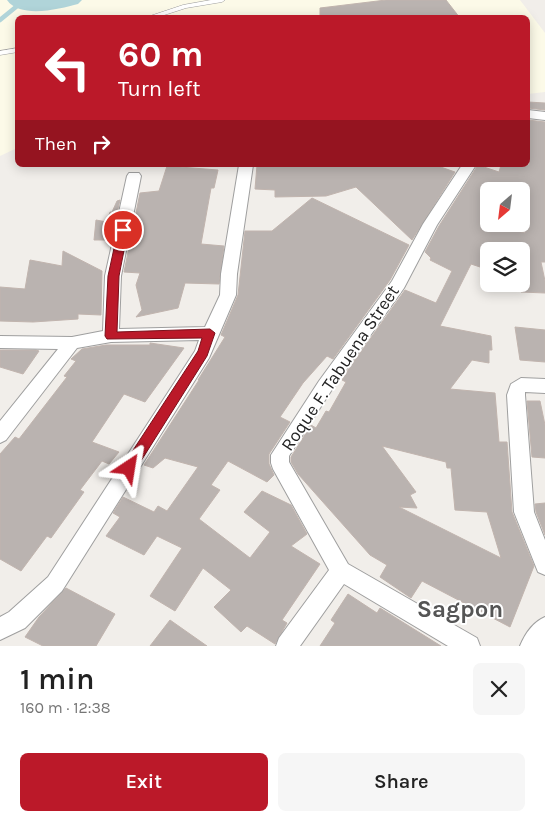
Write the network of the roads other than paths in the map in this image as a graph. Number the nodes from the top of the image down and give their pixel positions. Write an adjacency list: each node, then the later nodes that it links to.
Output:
1 (222, 0): 2 (lane)
2 (156, 15)
3 (15, 50): 4 (lane)
4 (0, 53)
5 (530, 114): 6 (street)
6 (545, 116)
7 (246, 167): 10 (street)
8 (468, 167): 17 (street, Roque F. Tabuena Street)
9 (134, 176): 11 (street)
10 (210, 333): 11 (street); 19 (street)
11 (111, 336): 13 (street)
12 (0, 342): 13 (street)
13 (72, 343): 15 (street)
14 (545, 386): 16 (street)
15 (0, 436)
16 (545, 565)
17 (341, 571): 20 (street); 21 (street)
18 (545, 628): 22 (street)
19 (0, 629)
20 (287, 646)
21 (469, 646)
22 (531, 646)

